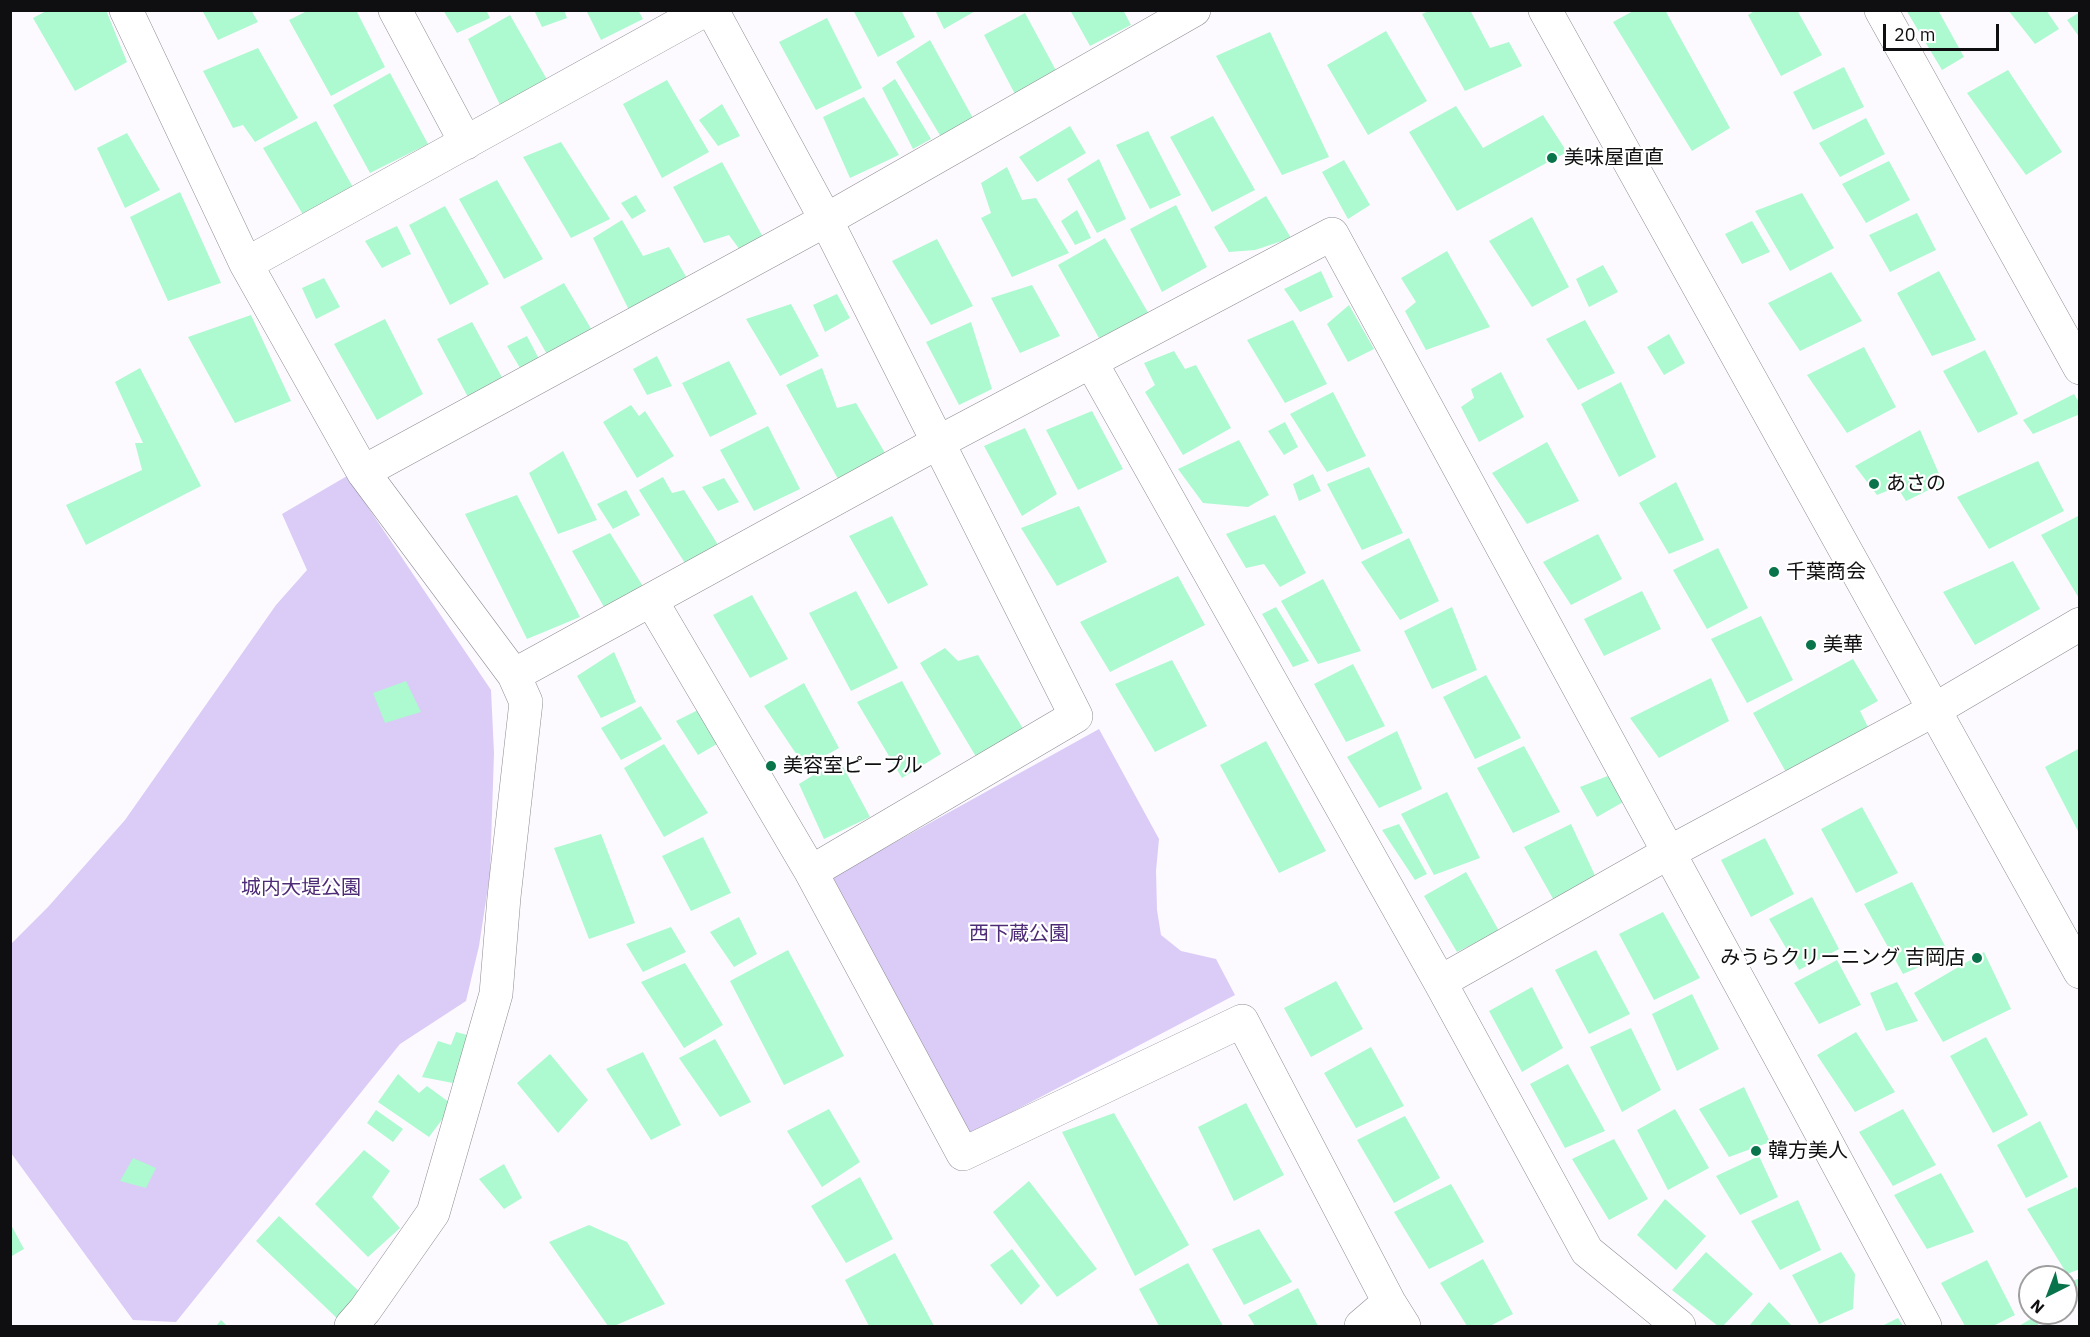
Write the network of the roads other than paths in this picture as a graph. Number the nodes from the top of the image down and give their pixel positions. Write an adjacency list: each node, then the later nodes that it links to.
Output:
1 (126, 10): 10 (street)
2 (395, 10): 8 (street)
3 (705, 10): 8 (street)
4 (712, 10): 9 (street)
5 (1194, 10): 9 (street)
6 (1545, 10): 18 (street)
7 (1881, 10): 12 (street)
8 (466, 143): 10 (street)
9 (826, 220): 13 (street); 14 (street)
10 (246, 264): 14 (street)
11 (1091, 362): 13 (street); 19 (street); 22 (street)
12 (2079, 368)
13 (937, 443): 15 (street); 20 (street)
14 (363, 472): 17 (street)
15 (651, 600): 17 (street); 20 (street)
16 (2079, 624): 18 (street)
17 (514, 675): 24 (street)
18 (1934, 710): 19 (street); 21 (street)
19 (1668, 853): 22 (street); 27 (street)
20 (811, 872): 23 (street)
21 (2079, 972)
22 (1440, 982): 26 (street)
23 (1397, 1314): 25 (street)
24 (351, 1326)
25 (1361, 1326)
26 (1679, 1326)
27 (1925, 1326)

